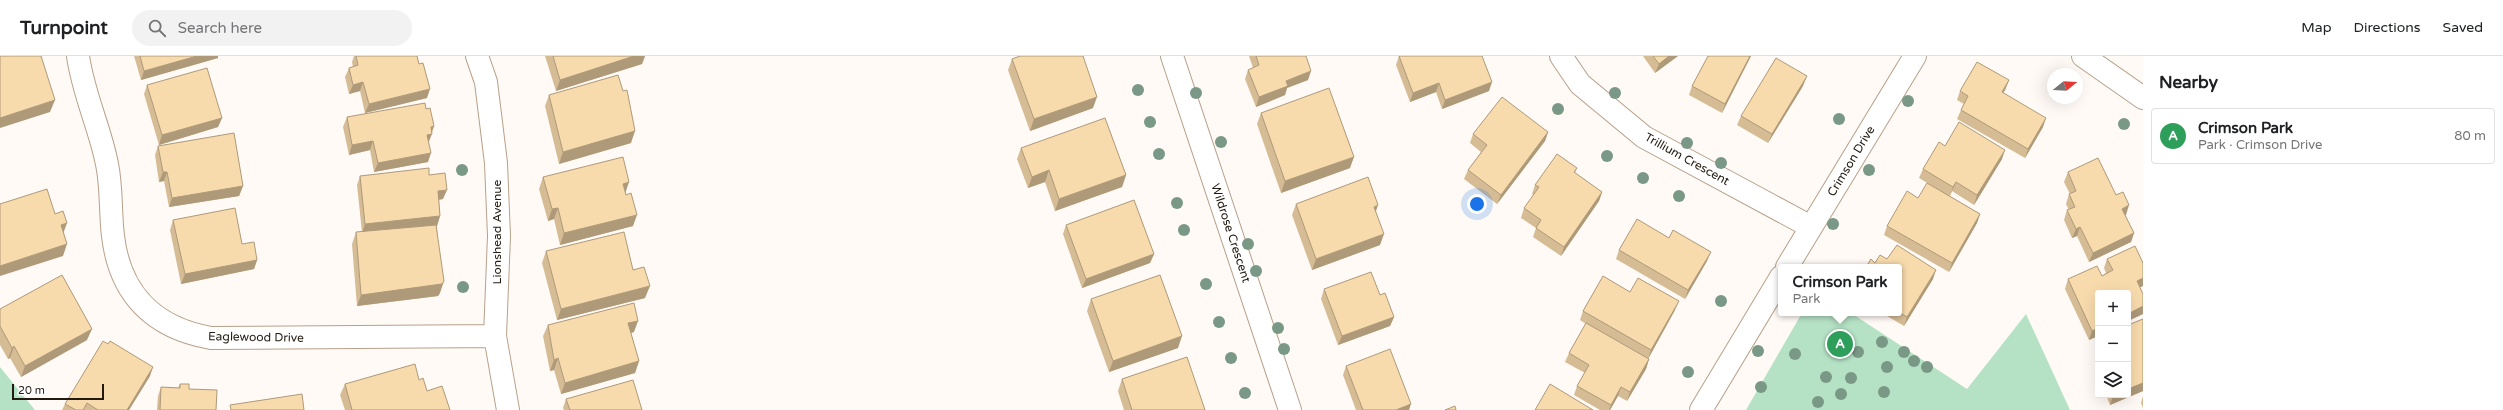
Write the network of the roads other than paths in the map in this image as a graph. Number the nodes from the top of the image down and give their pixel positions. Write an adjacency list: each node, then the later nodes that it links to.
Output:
1 (78, 56): 11 (street, Eaglewood Drive)
2 (477, 56): 11 (street, Lionshead Avenue)
3 (1172, 56): 13 (street, Wildrose Crescent)
4 (1561, 56): 8 (street, Trillium Crescent)
5 (1916, 56): 8 (street, Crimson Drive)
6 (2083, 56): 7 (street)
7 (2143, 98)
8 (1811, 227): 9 (street, Crimson Drive)
9 (1789, 264)
10 (1778, 282): 14 (street)
11 (496, 336): 12 (street, Lionshead Avenue)
12 (508, 410)
13 (1290, 410)
14 (1701, 410)

